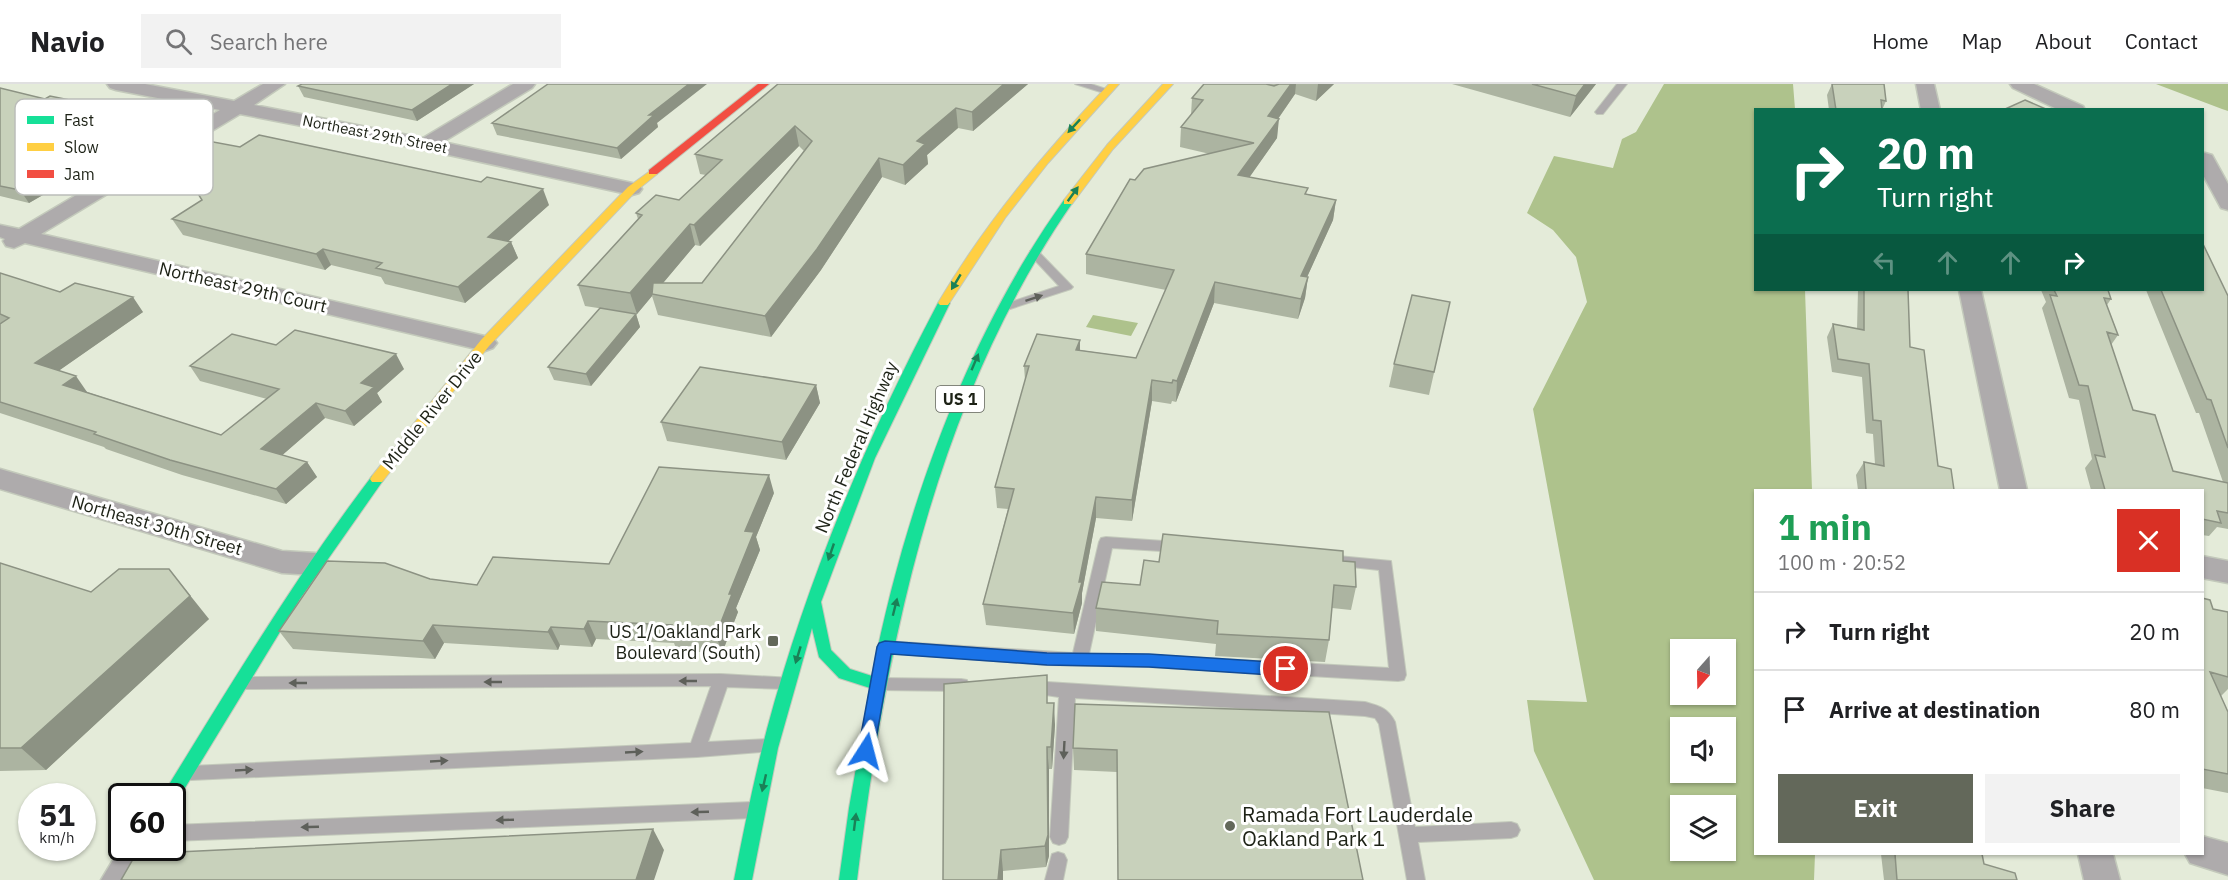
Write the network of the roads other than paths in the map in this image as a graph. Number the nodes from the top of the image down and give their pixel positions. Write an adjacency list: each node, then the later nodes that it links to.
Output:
1 (116, 84): 12 (street, Northeast 29th Street)
2 (276, 84): 15 (street)
3 (526, 84): 20 (street)
4 (764, 84): 23 (main road, Middle River Drive)
5 (1080, 84): 11 (lane)
6 (1152, 84): 13 (main road)
7 (1168, 84): 13 (main road, US 1)
8 (1622, 84): 18 (lane)
9 (1925, 84): 16 (street)
10 (2019, 84): 17 (street)
11 (1110, 87): 40 (main road, North Federal Highway, one-way to 40)
12 (195, 99)
13 (1151, 100): 29 (main road, US 1, one-way to 13)
14 (213, 102): 15 (street, Northeast 29th Street)
15 (237, 107): 19 (street); 20 (street, Northeast 29th Street)
16 (1931, 108)
17 (2072, 108)
18 (1600, 112)
19 (213, 121)
20 (426, 144): 23 (street, Northeast 29th Street)
21 (2204, 158): 22 (street); 25 (street)
22 (2228, 165)
23 (632, 189): 32 (main road, Middle River Drive)
24 (90, 195): 27 (street)
25 (2228, 204)
26 (0, 231): 27 (street, Northeast 29th Court)
27 (22, 236): 28 (street); 32 (street, Northeast 29th Court)
28 (0, 248)
29 (1034, 253): 31 (main road, US 1); 31 (lane, one-way to 29)
30 (1970, 291): 34 (street)
31 (1001, 308): 41 (main road, US 1, one-way to 31)
32 (485, 343): 37 (main road, Middle River Drive)
33 (3, 483): 37 (street, Northeast 30th Street)
34 (2014, 489)
35 (1191, 548): 42 (lane)
36 (1328, 560): 42 (lane)
37 (315, 564): 45 (main road, Middle River Drive)
38 (2204, 567): 39 (street)
39 (2228, 573)
40 (814, 599): 44 (main road, North Federal Highway, one-way to 44); 46 (main road)
41 (885, 647): 42 (lane); 46 (main road, US 1)
42 (1080, 658)
43 (721, 680): 44 (lane); 45 (lane, one-way to 45); 51 (lane)
44 (789, 683): 50 (main road, North Federal Highway)
45 (241, 684): 52 (main road, Middle River Drive)
46 (876, 684): 47 (lane); 66 (main road, US 1, one-way to 46)
47 (976, 686)
48 (1019, 686): 49 (lane)
49 (1067, 691): 57 (lane); 58 (lane, one-way to 58)
50 (772, 746): 51 (lane); 54 (main road, North Federal Highway, one-way to 54)
51 (697, 750): 52 (lane, one-way to 51)
52 (186, 773): 53 (main road, Middle River Drive)
53 (179, 783)
54 (758, 810): 56 (lane, one-way to 56); 65 (main road, North Federal Highway)
55 (1512, 830): 57 (lane)
56 (186, 831)
57 (1408, 835): 68 (lane)
58 (1059, 837)
59 (2204, 853): 61 (street)
60 (2096, 855): 69 (street)
61 (2228, 859)
62 (1058, 860): 67 (lane)
63 (131, 861): 64 (street)
64 (119, 880)
65 (743, 880)
66 (848, 880)
67 (1054, 880)
68 (1416, 880)
69 (2102, 880)

